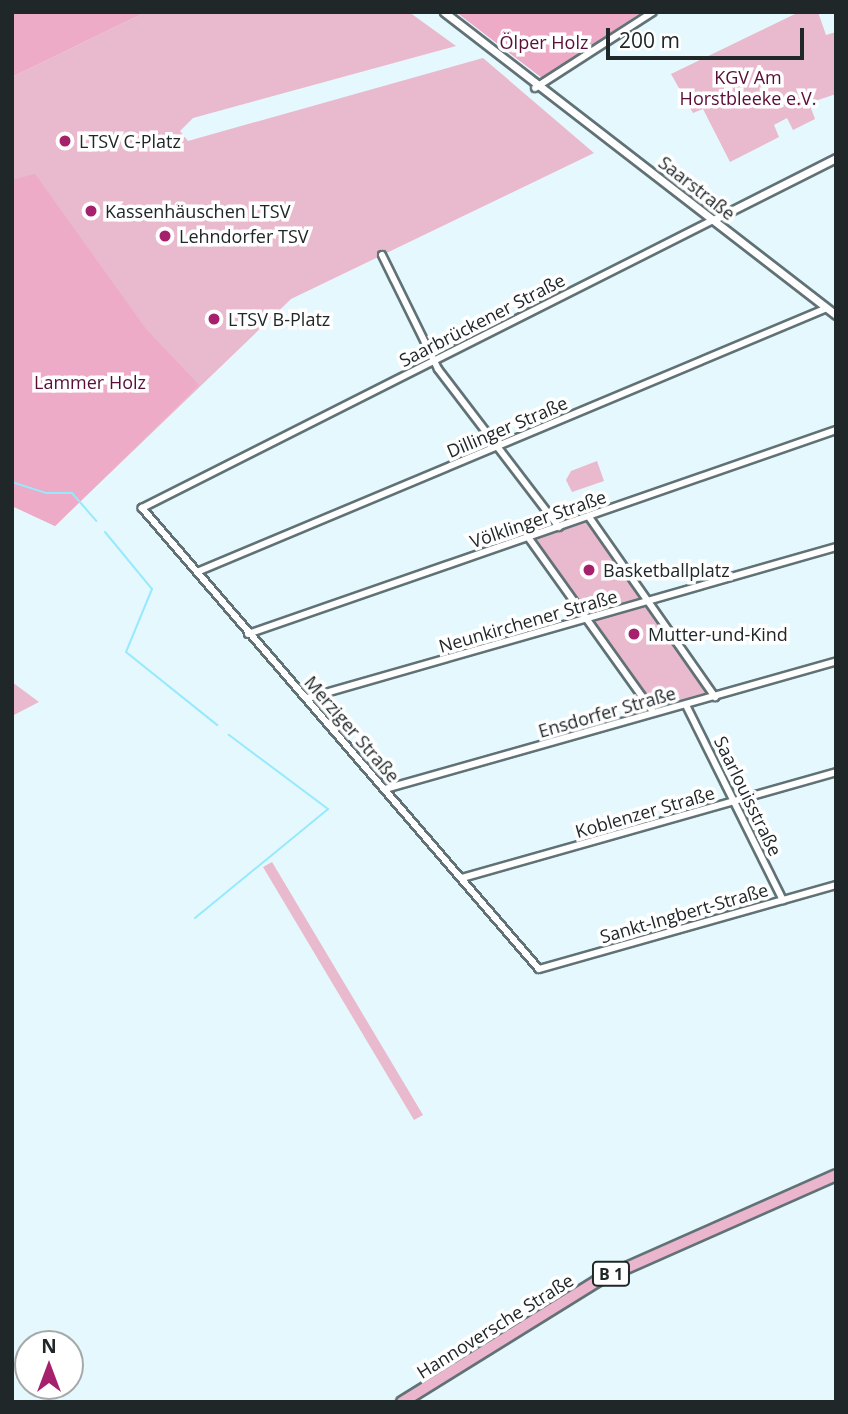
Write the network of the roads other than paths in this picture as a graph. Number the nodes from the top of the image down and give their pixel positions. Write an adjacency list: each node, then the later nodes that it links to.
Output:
1 (444, 12): 3 (street, Saarstraße)
2 (653, 12): 3 (street)
3 (538, 87): 5 (street, Saarstraße)
4 (836, 158): 5 (street, Saarbrückener Straße)
5 (713, 220): 7 (street, Saarstraße); 9 (street, Saarbrückener Straße)
6 (382, 255): 9 (street)
7 (827, 308): 8 (street, Saarstraße); 11 (street, Dillinger Straße)
8 (836, 315)
9 (434, 362): 11 (street); 12 (street, Saarbrückener Straße)
10 (836, 430): 13 (street, Völklinger Straße)
11 (497, 447): 14 (street); 17 (street, Dillinger Straße)
12 (142, 508): 17 (street, Merziger Straße)
13 (589, 517): 14 (street, Völklinger Straße); 18 (street)
14 (559, 527): 15 (street, Völklinger Straße)
15 (528, 537): 19 (street); 20 (street, Völklinger Straße)
16 (836, 547): 18 (street, Neunkirchener Straße)
17 (197, 572): 20 (street, Merziger Straße)
18 (649, 600): 19 (street, Neunkirchener Straße); 22 (street)
19 (588, 620): 23 (street, Neunkirchener Straße); 25 (street)
20 (248, 634): 23 (street, Merziger Straße)
21 (836, 661): 22 (street, Ensdorfer Straße)
22 (715, 697): 24 (street, Ensdorfer Straße)
23 (308, 698): 27 (street, Merziger Straße)
24 (686, 705): 25 (street, Ensdorfer Straße); 28 (street, Saarlouisstraße)
25 (653, 713): 27 (street, Ensdorfer Straße)
26 (836, 772): 28 (street, Koblenzer Straße)
27 (385, 789): 29 (street, Merziger Straße)
28 (737, 800): 29 (street, Koblenzer Straße); 31 (street, Saarlouisstraße)
29 (462, 878): 32 (street, Merziger Straße)
30 (836, 885): 31 (street, Sankt-Ingbert-Straße)
31 (783, 900): 32 (street, Sankt-Ingbert-Straße)
32 (540, 969)
33 (836, 1175): 34 (main road, Hannoversche Straße / B 1)
34 (402, 1402)

